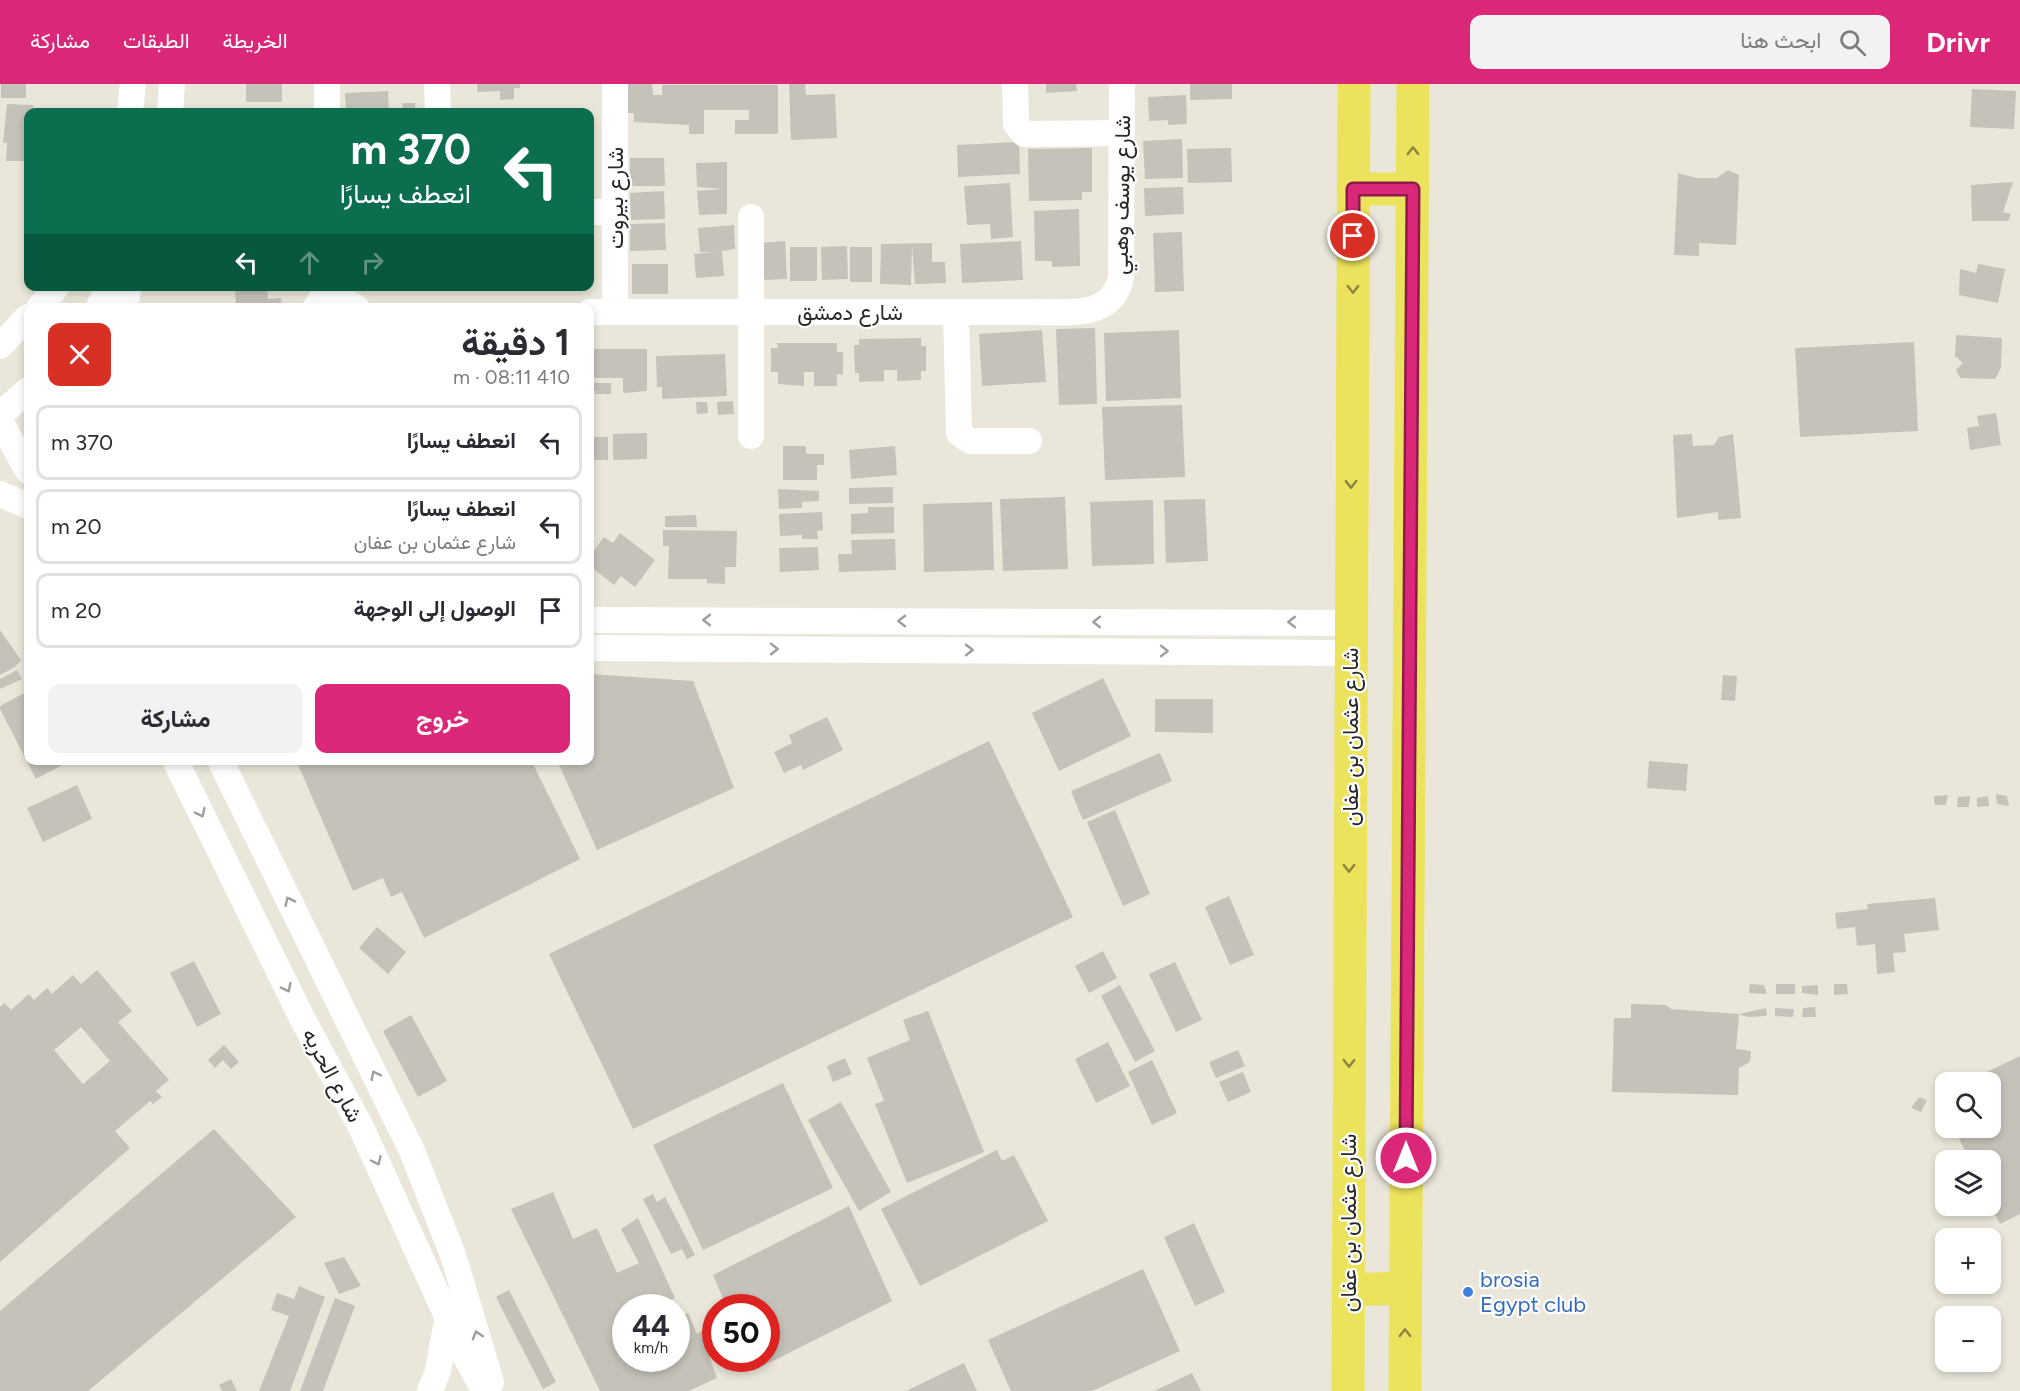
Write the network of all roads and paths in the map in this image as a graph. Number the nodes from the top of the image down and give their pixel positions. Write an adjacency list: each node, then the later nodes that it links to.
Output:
1 (133, 84): 10 (street)
2 (172, 84): 11 (street)
3 (327, 84): 12 (street)
4 (437, 84): 13 (street)
5 (615, 84): 18 (street, شارع بيروت)
6 (1015, 84): 14 (street)
7 (1122, 84): 14 (street, شارع يوسف وهبي)
8 (1354, 84): 15 (main road, شارع عثمان بن عفان)
9 (1413, 84): 16 (main road, one-way to 9)
10 (130, 108)
11 (170, 108)
12 (327, 108)
13 (438, 108)
14 (1122, 133): 26 (street, شارع يوسف وهبي)
15 (1353, 189): 16 (main road); 44 (main road, شارع عثمان بن عفان, one-way to 44)
16 (1413, 189): 50 (main road)
17 (594, 212): 18 (street)
18 (615, 212): 28 (street, شارع بيروت)
19 (751, 217): 29 (street)
20 (53, 291): 23 (street)
21 (328, 291): 24 (street)
22 (336, 291): 25 (street)
23 (43, 303)
24 (319, 303)
25 (348, 303)
26 (1108, 303): 30 (street, شارع دمشق)
27 (594, 312): 28 (street, شارع دمشق)
28 (615, 312): 29 (street, شارع دمشق)
29 (752, 312): 30 (street, شارع دمشق); 36 (street)
30 (956, 313): 37 (street)
31 (24, 329): 32 (street)
32 (0, 346)
33 (24, 394): 34 (street)
34 (0, 415)
35 (0, 421): 38 (street)
36 (751, 436)
37 (1029, 441)
38 (24, 464)
39 (0, 494): 40 (street)
40 (24, 504)
41 (594, 620): 42 (street, one-way to 41)
42 (1065, 621): 43 (street, one-way to 42); 46 (street)
43 (1135, 622): 44 (street, one-way to 43); 47 (street)
44 (1350, 638): 47 (street, one-way to 44); 51 (main road, شارع عثمان بن عفان, one-way to 51)
45 (594, 648): 46 (street, one-way to 46)
46 (1064, 651): 47 (street)
47 (1136, 651)
48 (177, 765): 52 (street, شارع الحريه, one-way to 52)
49 (222, 765): 55 (street, شارع الحريه, one-way to 49)
50 (1405, 1288): 51 (main road); 57 (main road, one-way to 50)
51 (1348, 1290): 56 (main road, شارع عثمان بن عفان)
52 (448, 1315): 53 (street); 54 (street, شارع الحريه)
53 (430, 1391)
54 (485, 1391)
55 (493, 1391)
56 (1348, 1391)
57 (1405, 1391)

